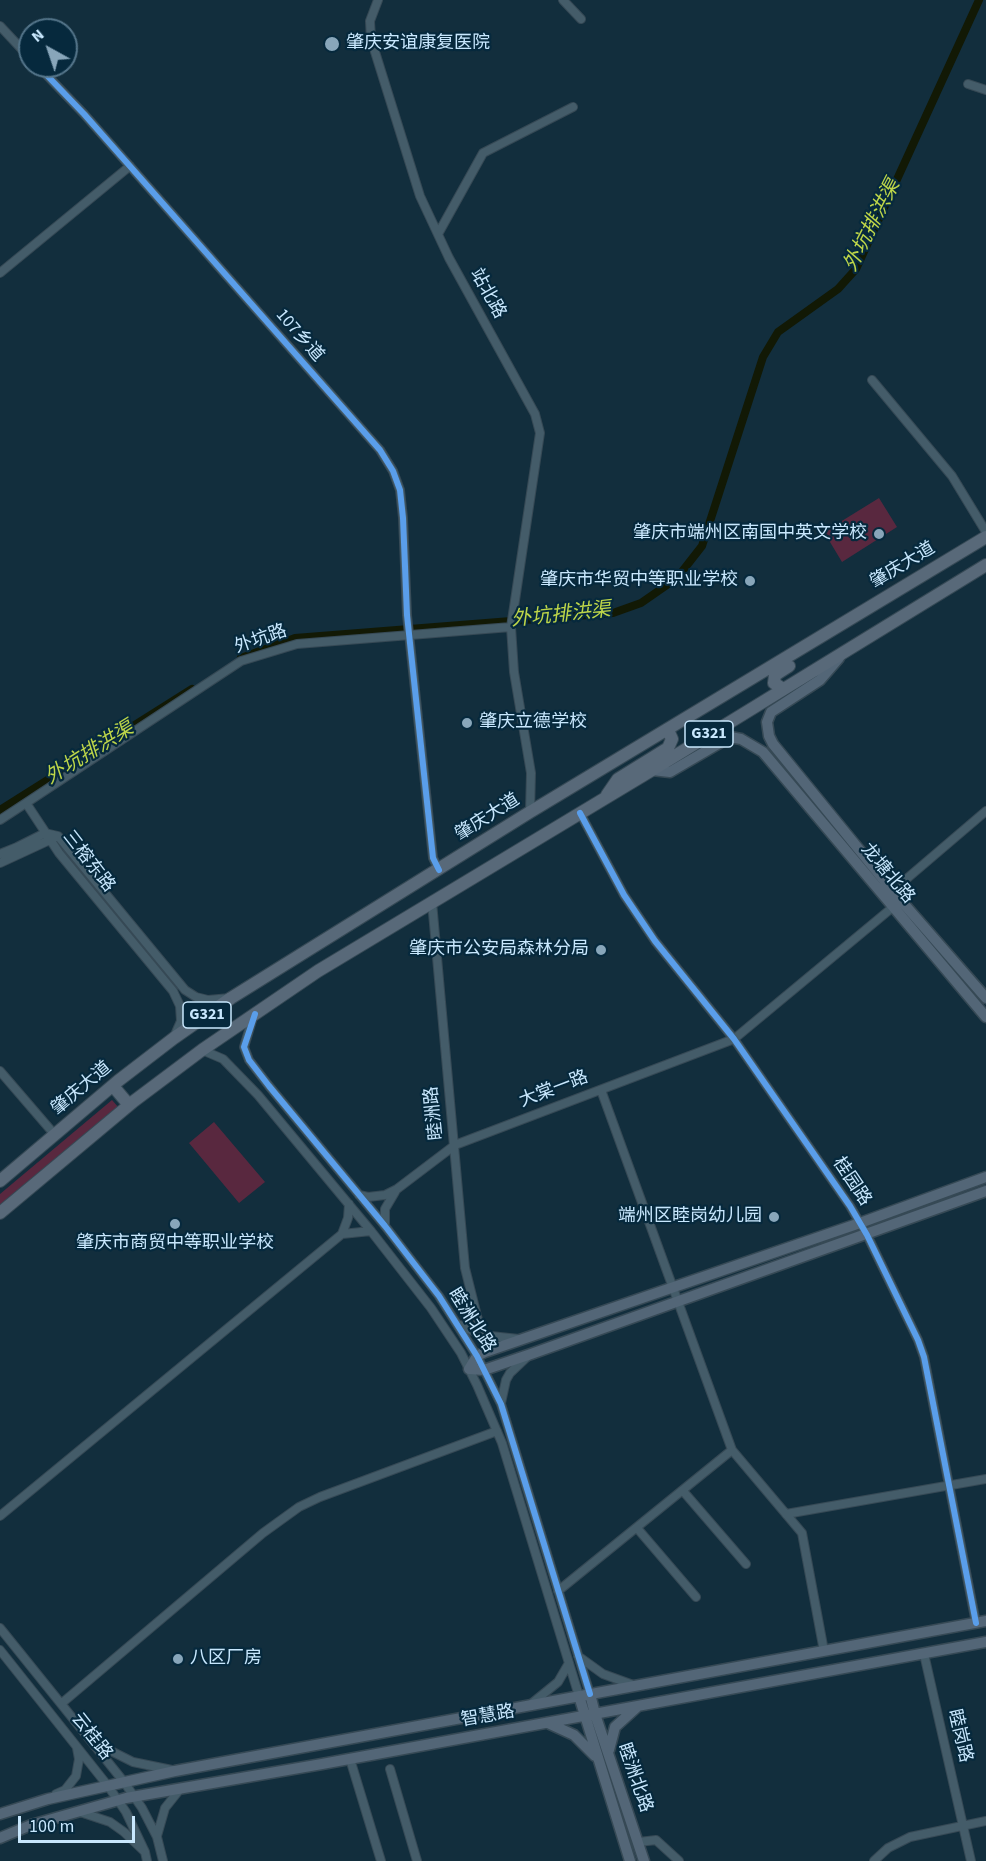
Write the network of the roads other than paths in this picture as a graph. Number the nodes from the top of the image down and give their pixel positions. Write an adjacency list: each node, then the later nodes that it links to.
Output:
1 (378, 0): 11 (street, 站北路)
2 (563, 0): 3 (street)
3 (581, 19)
4 (0, 26): 5 (street)
5 (18, 45)
6 (50, 78): 10 (street, 107乡道)
7 (968, 84): 8 (street)
8 (986, 90)
9 (573, 106): 11 (street)
10 (130, 166): 12 (street); 19 (street, 107乡道)
11 (438, 234): 17 (street, 站北路)
12 (0, 273)
13 (872, 380): 14 (street)
14 (986, 532)
15 (986, 537): 18 (highway, 肇庆大道 / G321)
16 (986, 565): 20 (highway, G321)
17 (511, 627): 19 (street, 外坑路); 27 (street)
18 (833, 630): 21 (highway); 22 (highway, 肇庆大道 / G321)
19 (409, 635): 25 (street, 外坑路); 33 (street, 107乡道)
20 (848, 648): 21 (highway, G321); 34 (main road, 龙塘北路)
21 (783, 689): 23 (highway, G321)
22 (668, 730): 24 (highway); 27 (highway, 肇庆大道 / G321)
23 (652, 770): 24 (highway, G321); 36 (main road, 龙塘北路)
24 (605, 798): 28 (highway, G321)
25 (26, 803): 29 (street, 外坑路); 30 (street)
26 (986, 811): 34 (street)
27 (530, 812): 33 (highway, 肇庆大道 / G321)
28 (580, 813): 35 (highway, G321); 42 (street, 桂园路)
29 (0, 820)
30 (47, 837): 31 (street); 32 (street); 37 (street, 三榕东路); 41 (street, 三榕东路)
31 (0, 854)
32 (0, 863)
33 (439, 870): 37 (highway, 肇庆大道 / G321)
34 (897, 896): 36 (street); 38 (main road, 龙塘北路)
35 (432, 902): 39 (highway, G321); 51 (street, 睦洲路)
36 (893, 907): 40 (main road, 龙塘北路); 42 (street, 大棠一路)
37 (231, 998): 41 (highway, 肇庆大道 / G321)
38 (986, 998)
39 (255, 1014): 43 (highway, G321); 46 (street, 睦洲北路)
40 (986, 1017)
41 (174, 1038): 45 (highway, 肇庆大道 / G321)
42 (734, 1039): 47 (street, 大棠一路); 59 (street, 桂园路)
43 (202, 1050): 48 (street, 睦洲北路); 49 (highway, G321)
44 (0, 1071): 50 (street)
45 (113, 1086): 49 (highway); 50 (highway, 肇庆大道 / G321)
46 (269, 1086): 48 (street); 56 (street, 睦洲北路)
47 (601, 1090): 51 (street, 大棠一路); 64 (street)
48 (258, 1095): 57 (street, 睦洲北路)
49 (129, 1105): 58 (highway, G321)
50 (55, 1135): 53 (highway, 肇庆大道 / G321)
51 (455, 1145): 54 (street, 大棠一路); 66 (street, 睦洲路)
52 (986, 1177): 59 (main road, 桂园路)
53 (0, 1181)
54 (397, 1190): 56 (street); 60 (street)
55 (986, 1191): 63 (main road)
56 (359, 1195): 60 (street, 睦洲北路)
57 (349, 1204): 61 (street, 睦洲北路); 62 (street)
58 (0, 1213)
59 (860, 1223): 63 (street, 桂园路); 64 (main road, 桂园路)
60 (385, 1226): 67 (street, 睦洲北路)
61 (371, 1231): 62 (street); 71 (street, 睦洲北路)
62 (342, 1234): 80 (street)
63 (867, 1235): 65 (main road); 77 (street, 桂园路)
64 (673, 1287): 65 (street); 68 (main road, 桂园路)
65 (678, 1302): 69 (main road); 75 (street)
66 (478, 1320)
67 (458, 1324): 68 (street); 70 (street, 睦洲北路)
68 (523, 1339): 70 (main road, 桂园路)
69 (531, 1354): 72 (main road); 73 (street)
70 (477, 1356): 71 (main road); 72 (street, 睦洲北路)
71 (469, 1369): 72 (main road); 74 (street, 睦洲北路)
72 (484, 1370): 73 (street, 睦洲北路)
73 (501, 1404): 83 (street, 睦洲北路)
74 (497, 1431): 94 (street, 睦洲北路); 97 (street)
75 (732, 1450): 78 (street); 79 (street)
76 (986, 1479): 77 (street)
77 (949, 1486): 79 (street); 85 (street, 桂园路)
78 (683, 1491): 81 (street); 82 (street)
79 (786, 1514): 90 (street)
80 (0, 1516)
81 (637, 1528): 83 (street); 84 (street)
82 (746, 1564)
83 (558, 1591): 92 (street, 睦洲北路)
84 (696, 1597)
85 (981, 1622): 87 (main road, 智慧路)
86 (0, 1628): 97 (street, 云桂路)
87 (889, 1639): 90 (main road, 智慧路); 93 (main road)
88 (986, 1642): 91 (main road, 智慧路)
89 (0, 1650): 103 (street, 云桂路)
90 (824, 1651): 95 (main road, 智慧路)
91 (924, 1654): 93 (main road, 智慧路); 120 (street, 睦岗路)
92 (578, 1656): 95 (street); 96 (street, 睦洲北路)
93 (894, 1659): 99 (main road, 智慧路)
94 (569, 1663): 96 (street, 睦洲北路); 98 (street)
95 (636, 1686): 96 (main road, 智慧路)
96 (585, 1695): 98 (main road, 智慧路); 100 (main road, 睦洲北路)
97 (62, 1703): 102 (street, 云桂路)
98 (530, 1706): 104 (main road, 智慧路)
99 (638, 1706): 100 (main road, 智慧路); 105 (main road)
100 (590, 1715): 101 (main road, 智慧路); 105 (main road, 睦洲北路); 107 (main road, 睦洲北路)
101 (547, 1723): 106 (main road, 智慧路); 107 (main road)
102 (94, 1743): 110 (street); 111 (street, 云桂路)
103 (77, 1745): 112 (street, 云桂路); 115 (street)
104 (318, 1745): 108 (main road); 110 (main road, 智慧路)
105 (609, 1754): 123 (main road, 睦洲北路)
106 (350, 1759): 108 (main road, 智慧路); 126 (street)
107 (599, 1761): 128 (main road, 睦洲北路)
108 (322, 1764): 113 (main road, 智慧路)
109 (390, 1769): 127 (street)
110 (175, 1771): 111 (main road, 智慧路)
111 (124, 1782): 112 (main road, 智慧路); 114 (street, 云桂路)
112 (108, 1786): 115 (main road, 智慧路); 116 (street, 云桂路)
113 (181, 1788): 114 (main road, 智慧路); 121 (street)
114 (134, 1796): 116 (main road, 智慧路); 121 (street, 云桂路)
115 (48, 1799): 118 (main road, 智慧路)
116 (117, 1800): 117 (main road, 智慧路); 124 (street, 云桂路)
117 (80, 1812): 122 (main road, 智慧路); 124 (street)
118 (0, 1814)
119 (986, 1821): 120 (street)
120 (963, 1826): 131 (street); 132 (street, 睦岗路)
121 (157, 1837): 125 (street)
122 (0, 1838)
123 (639, 1842): 129 (main road, 睦洲北路); 130 (street)
124 (146, 1857)
125 (163, 1861)
126 (381, 1861)
127 (417, 1861)
128 (630, 1861)
129 (644, 1861)
130 (679, 1861)
131 (874, 1861)
132 (971, 1861)

